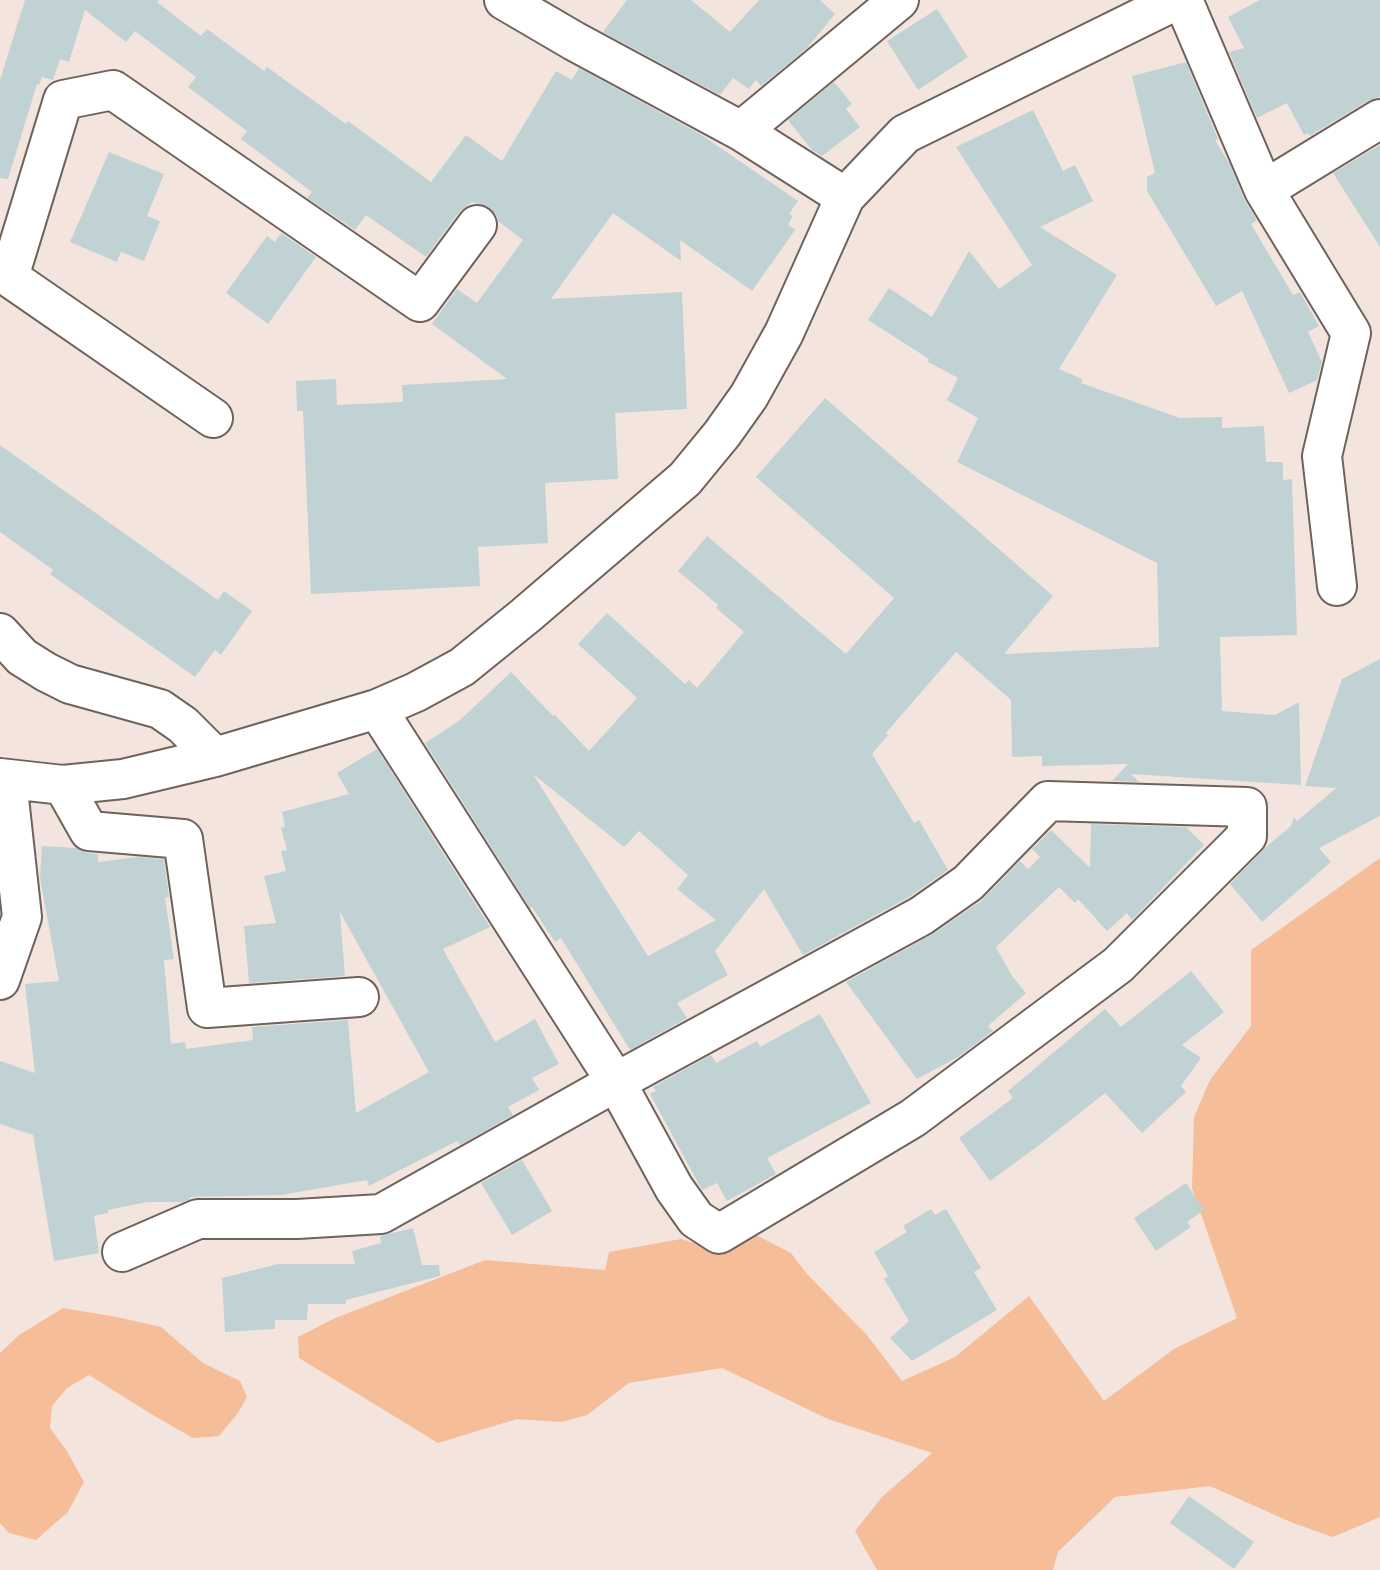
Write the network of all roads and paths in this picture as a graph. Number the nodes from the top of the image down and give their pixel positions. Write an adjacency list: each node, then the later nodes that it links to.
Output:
1 (899, 0): 6 (street)
2 (1177, 0): 8 (street)
3 (1182, 0): 7 (street)
4 (529, 6): 6 (street)
5 (1380, 119): 7 (street)
6 (741, 131): 8 (street)
7 (1264, 190): 11 (street)
8 (845, 197): 15 (street)
9 (477, 225): 10 (street)
10 (4, 274): 12 (street)
11 (1366, 326): 13 (street)
12 (213, 418)
13 (1337, 586)
14 (0, 632): 16 (street)
15 (377, 709): 16 (street); 21 (street)
16 (215, 757): 18 (street)
17 (4, 779): 18 (street); 19 (street)
18 (63, 785): 20 (street)
19 (0, 980)
20 (359, 997)
21 (616, 1082): 21 (street); 22 (street)
22 (122, 1252)

